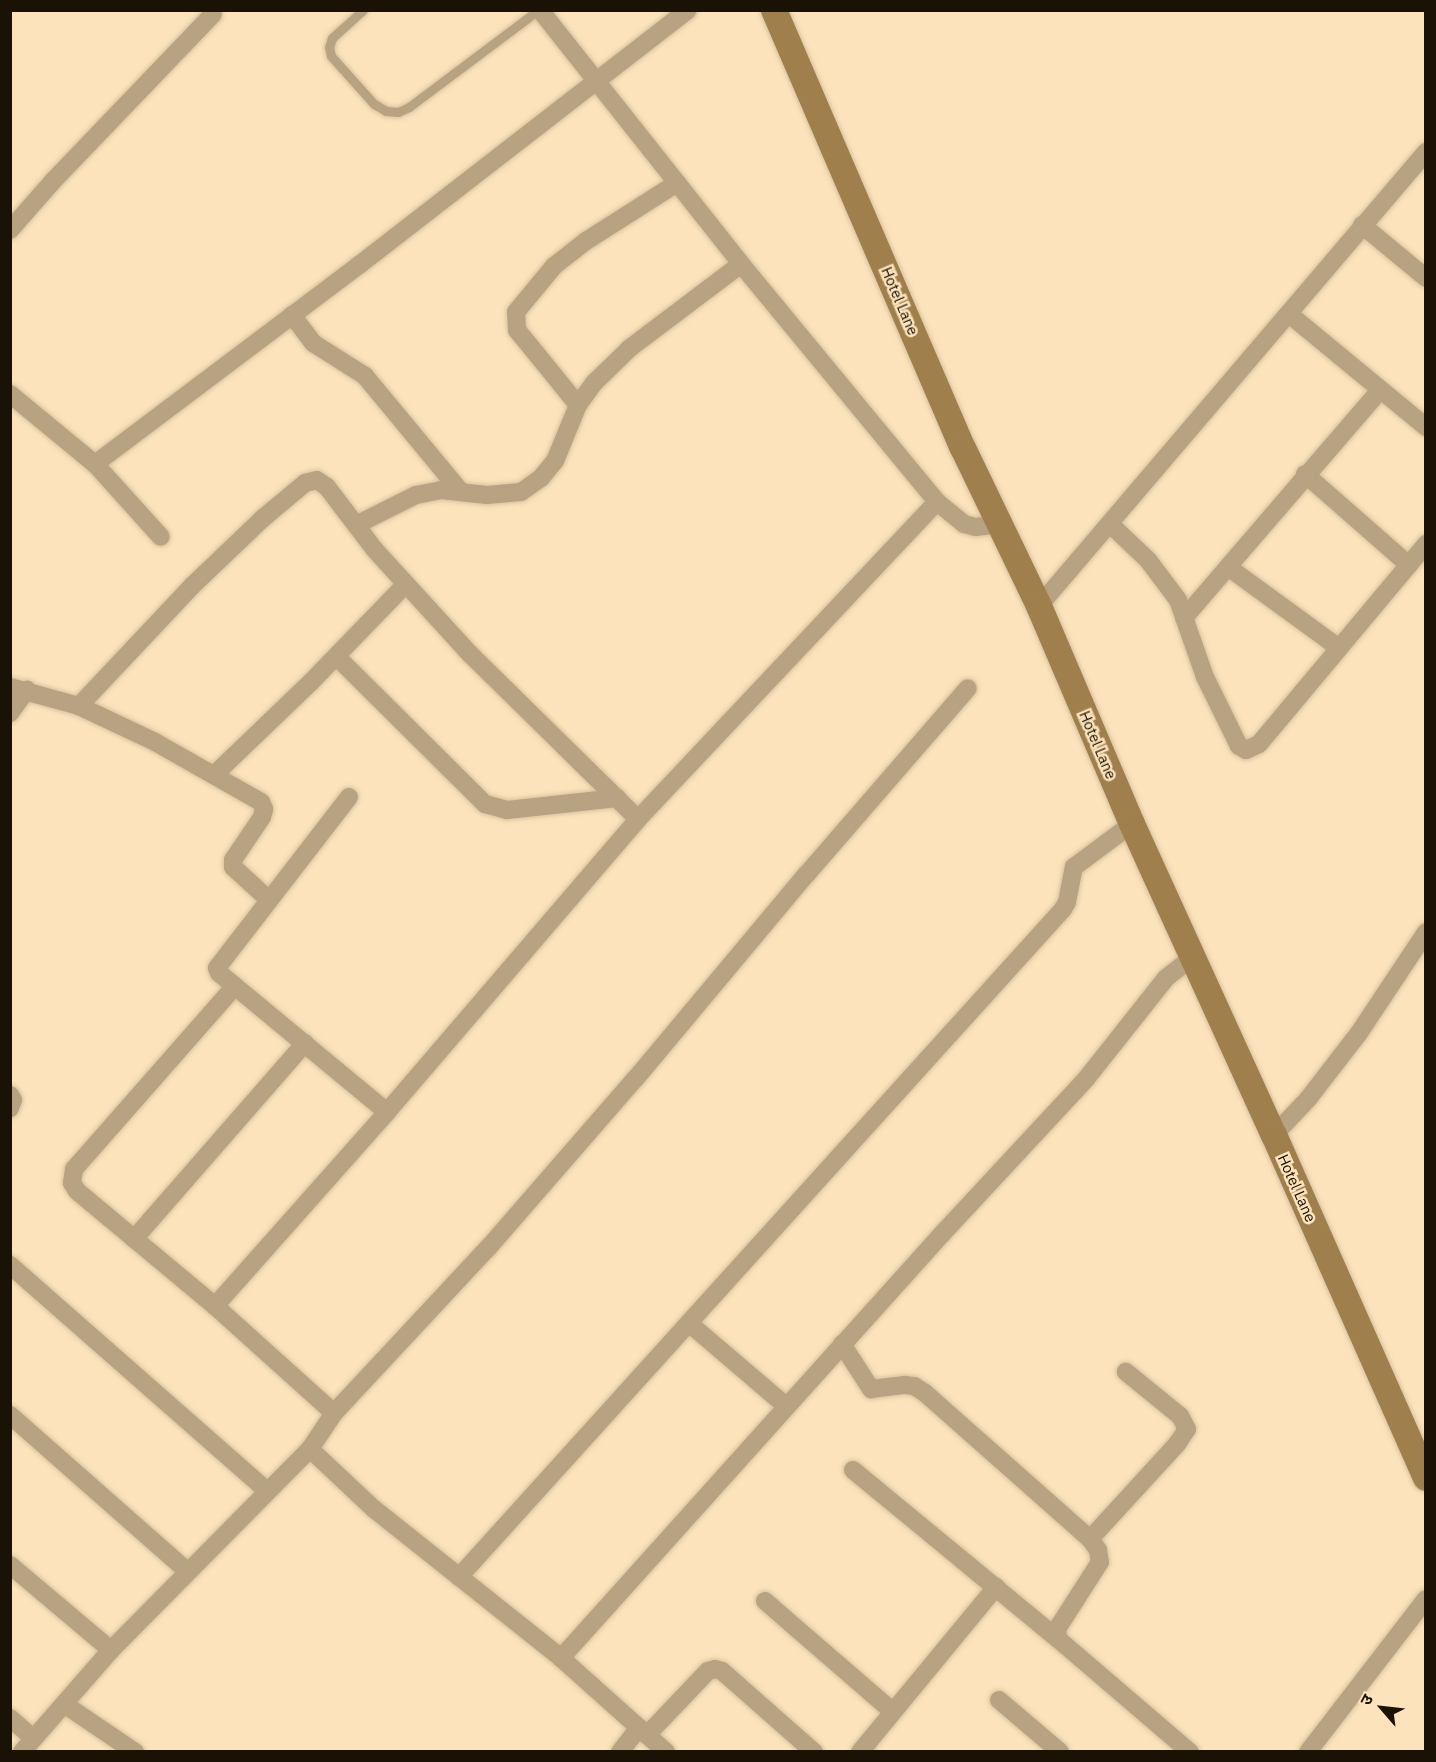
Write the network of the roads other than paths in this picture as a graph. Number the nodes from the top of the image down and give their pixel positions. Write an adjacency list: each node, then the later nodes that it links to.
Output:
1 (363, 10): 2 (lane)
2 (539, 10): 6 (street)
3 (688, 10): 6 (street)
4 (774, 10): 25 (street, Hotel Lane)
5 (213, 14): 10 (street)
6 (595, 81): 8 (street); 14 (street)
7 (1425, 152): 9 (street)
8 (677, 183): 11 (street); 17 (street)
9 (1362, 225): 12 (street); 13 (street)
10 (10, 230)
11 (741, 264): 17 (street); 22 (street)
12 (1425, 278)
13 (1289, 314): 15 (street); 23 (street)
14 (292, 315): 19 (street); 21 (street)
15 (1380, 390): 18 (street); 20 (street)
16 (10, 394): 19 (street)
17 (578, 405): 21 (street)
18 (1425, 427)
19 (95, 464): 26 (street)
20 (1305, 474): 28 (street); 29 (street)
21 (460, 491): 24 (street)
22 (937, 502): 25 (street); 42 (street)
23 (1110, 524): 31 (street); 32 (street)
24 (356, 525): 30 (street); 37 (street)
25 (988, 526): 31 (street, Hotel Lane)
26 (161, 537)
27 (1425, 544): 28 (street)
28 (1408, 565): 33 (street)
29 (1228, 567): 32 (street); 33 (street)
30 (406, 584): 34 (street); 41 (street)
31 (1040, 606): 43 (street, Hotel Lane)
32 (1184, 618): 33 (street)
33 (1339, 648)
34 (337, 657): 39 (street); 41 (street)
35 (19, 688): 37 (street); 38 (street)
36 (968, 688): 60 (street)
37 (79, 706): 39 (street)
38 (10, 712)
39 (214, 775): 44 (street)
40 (349, 797): 44 (street)
41 (616, 798): 42 (street)
42 (638, 819): 51 (street)
43 (1132, 824): 46 (street, Hotel Lane); 56 (street)
44 (268, 900): 47 (street)
45 (1423, 942): 52 (street)
46 (1182, 965): 52 (street, Hotel Lane); 57 (street)
47 (235, 986): 48 (street); 53 (street)
48 (305, 1043): 51 (street); 53 (street)
49 (10, 1095): 50 (street)
50 (10, 1108)
51 (387, 1112): 55 (street)
52 (1274, 1134): 64 (street, Hotel Lane)
53 (134, 1239): 55 (street)
54 (10, 1265): 65 (street)
55 (215, 1306): 60 (street)
56 (690, 1324): 59 (street); 69 (street)
57 (842, 1344): 59 (street); 66 (street)
58 (1126, 1372): 66 (street)
59 (786, 1406): 75 (street)
60 (334, 1413): 62 (street)
61 (10, 1415): 68 (street)
62 (310, 1449): 65 (street); 69 (street)
63 (853, 1470): 70 (street)
64 (1425, 1478)
65 (267, 1491): 68 (street)
66 (1090, 1539): 73 (street)
67 (10, 1565): 74 (street)
68 (187, 1570): 74 (street)
69 (459, 1577): 75 (street)
70 (996, 1587): 73 (street); 78 (street)
71 (1425, 1599): 89 (street)
72 (765, 1601): 78 (street)
73 (1058, 1639): 88 (street)
74 (111, 1650): 77 (street)
75 (561, 1659): 80 (street)
76 (999, 1700): 87 (street)
77 (64, 1704): 81 (street); 82 (street)
78 (893, 1712): 86 (street)
79 (10, 1718): 81 (street)
80 (643, 1731): 83 (street); 84 (street); 85 (street)
81 (27, 1745)
82 (135, 1752)
83 (620, 1752)
84 (666, 1752)
85 (814, 1752)
86 (860, 1752)
87 (1060, 1752)
88 (1190, 1752)
89 (1308, 1752)

